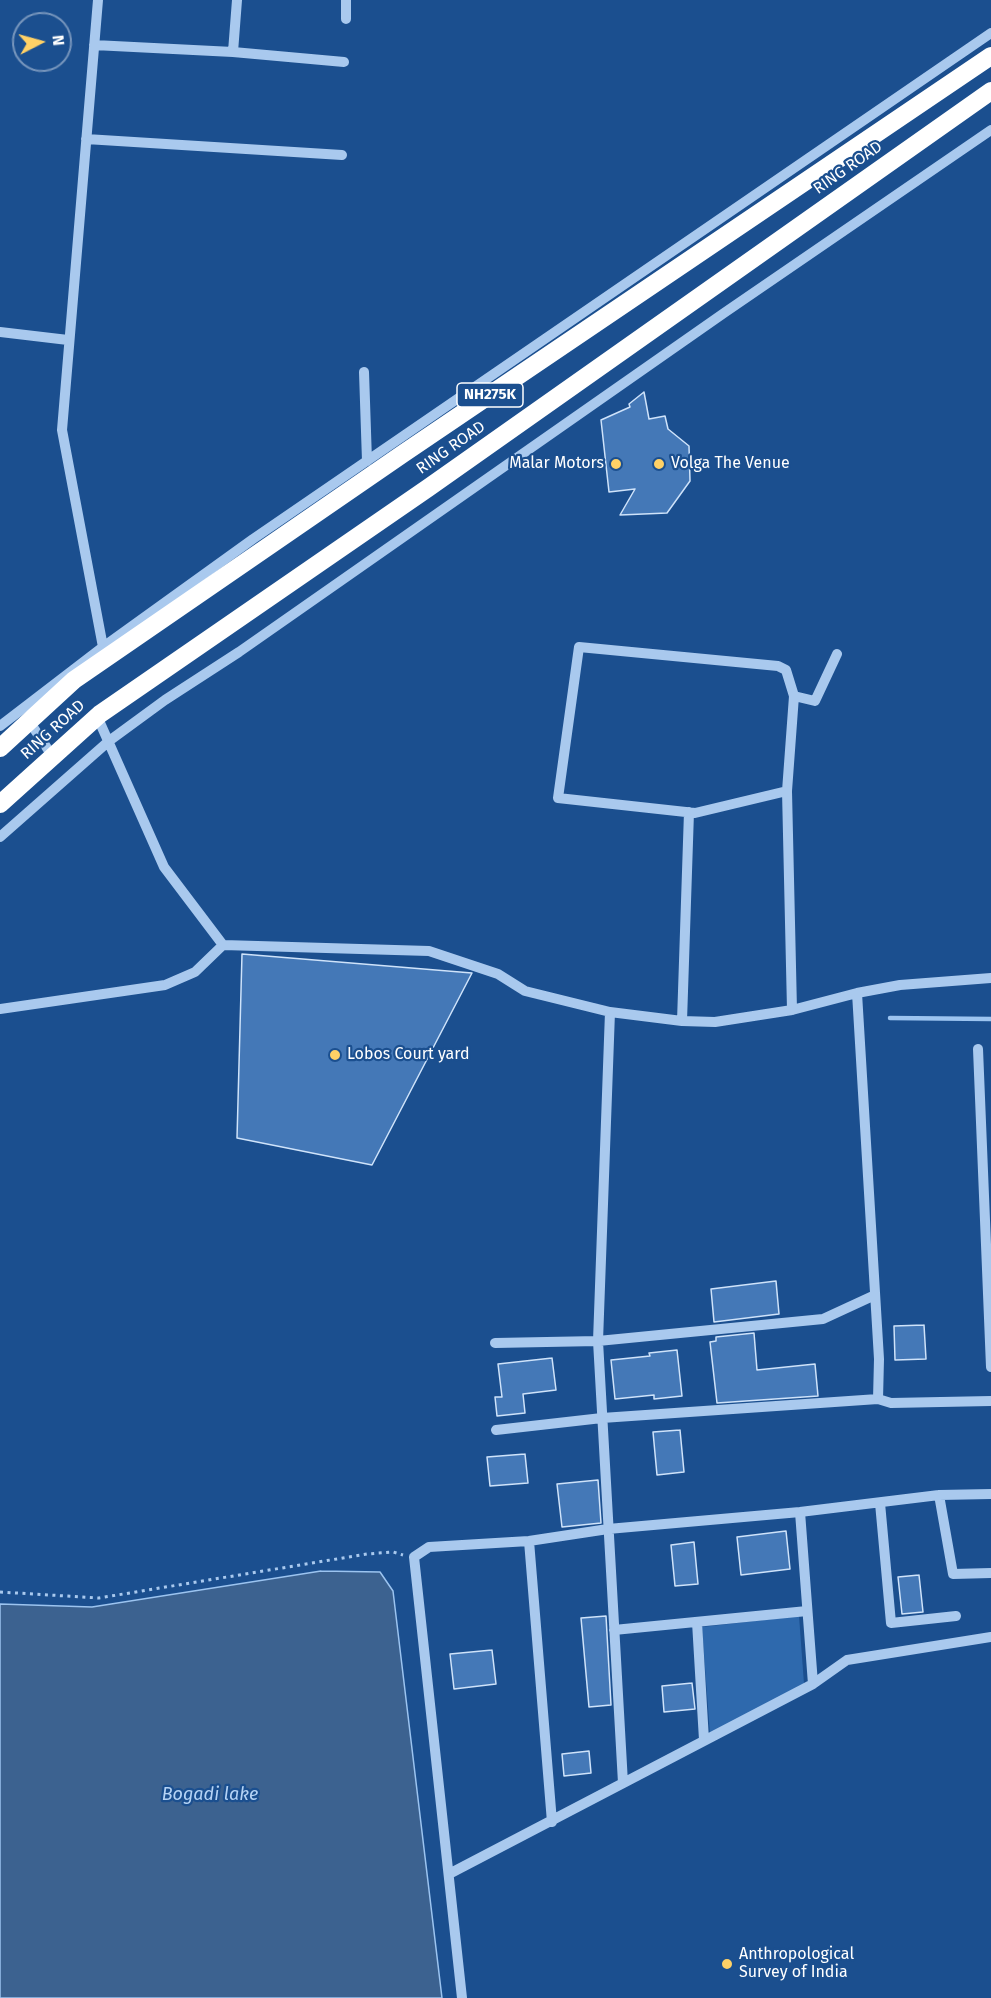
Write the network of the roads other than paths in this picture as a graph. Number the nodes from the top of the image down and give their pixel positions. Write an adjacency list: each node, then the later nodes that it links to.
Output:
1 (98, 0): 6 (street)
2 (237, 0): 7 (street)
3 (346, 0): 4 (street)
4 (346, 20)
5 (991, 33): 17 (street)
6 (94, 45): 7 (street); 12 (street)
7 (233, 52): 9 (street)
8 (991, 56): 22 (highway, RING ROAD / NH275K)
9 (344, 62)
10 (991, 91): 21 (highway, RING ROAD / NH275K)
11 (991, 130): 23 (street)
12 (86, 139): 13 (street); 15 (street)
13 (342, 154)
14 (0, 332): 15 (street)
15 (68, 340): 18 (street)
16 (364, 372): 17 (street)
17 (367, 461): 18 (street)
18 (103, 647): 22 (street)
19 (837, 654): 20 (street)
20 (794, 696): 26 (street); 28 (street)
21 (97, 716): 23 (street); 25 (highway, RING ROAD / NH275K)
22 (9, 724): 24 (highway, RING ROAD / NH275K); 25 (street)
23 (109, 741): 29 (street); 30 (street)
24 (0, 748)
25 (53, 757): 27 (highway, RING ROAD / NH275K)
26 (787, 791): 28 (street); 34 (street)
27 (0, 804)
28 (689, 812): 36 (street)
29 (0, 837)
30 (223, 945): 33 (street); 35 (street)
31 (991, 978): 32 (street)
32 (856, 993): 34 (street); 38 (street)
33 (0, 1010)
34 (792, 1010): 36 (street)
35 (609, 1012): 36 (street); 39 (street)
36 (682, 1021)
37 (978, 1048): 41 (street)
38 (875, 1294): 39 (street); 42 (street)
39 (598, 1341): 40 (street); 44 (street)
40 (495, 1343)
41 (991, 1367)
42 (878, 1399): 43 (street); 44 (street)
43 (991, 1401)
44 (602, 1418): 45 (street); 50 (street)
45 (496, 1430)
46 (991, 1494): 47 (street)
47 (939, 1496): 48 (street); 52 (street)
48 (880, 1503): 49 (street); 54 (street)
49 (800, 1512): 50 (street); 53 (street)
50 (608, 1529): 51 (street); 56 (street)
51 (529, 1541): 61 (street); 62 (street)
52 (991, 1573)
53 (807, 1611): 55 (street); 58 (street)
54 (956, 1616)
55 (697, 1622): 56 (street); 59 (street)
56 (614, 1630): 60 (street)
57 (991, 1637): 58 (street)
58 (813, 1684): 59 (street)
59 (704, 1740): 60 (street)
60 (623, 1783): 61 (street)
61 (552, 1821): 62 (street)
62 (449, 1874): 63 (street)
63 (462, 1998)

